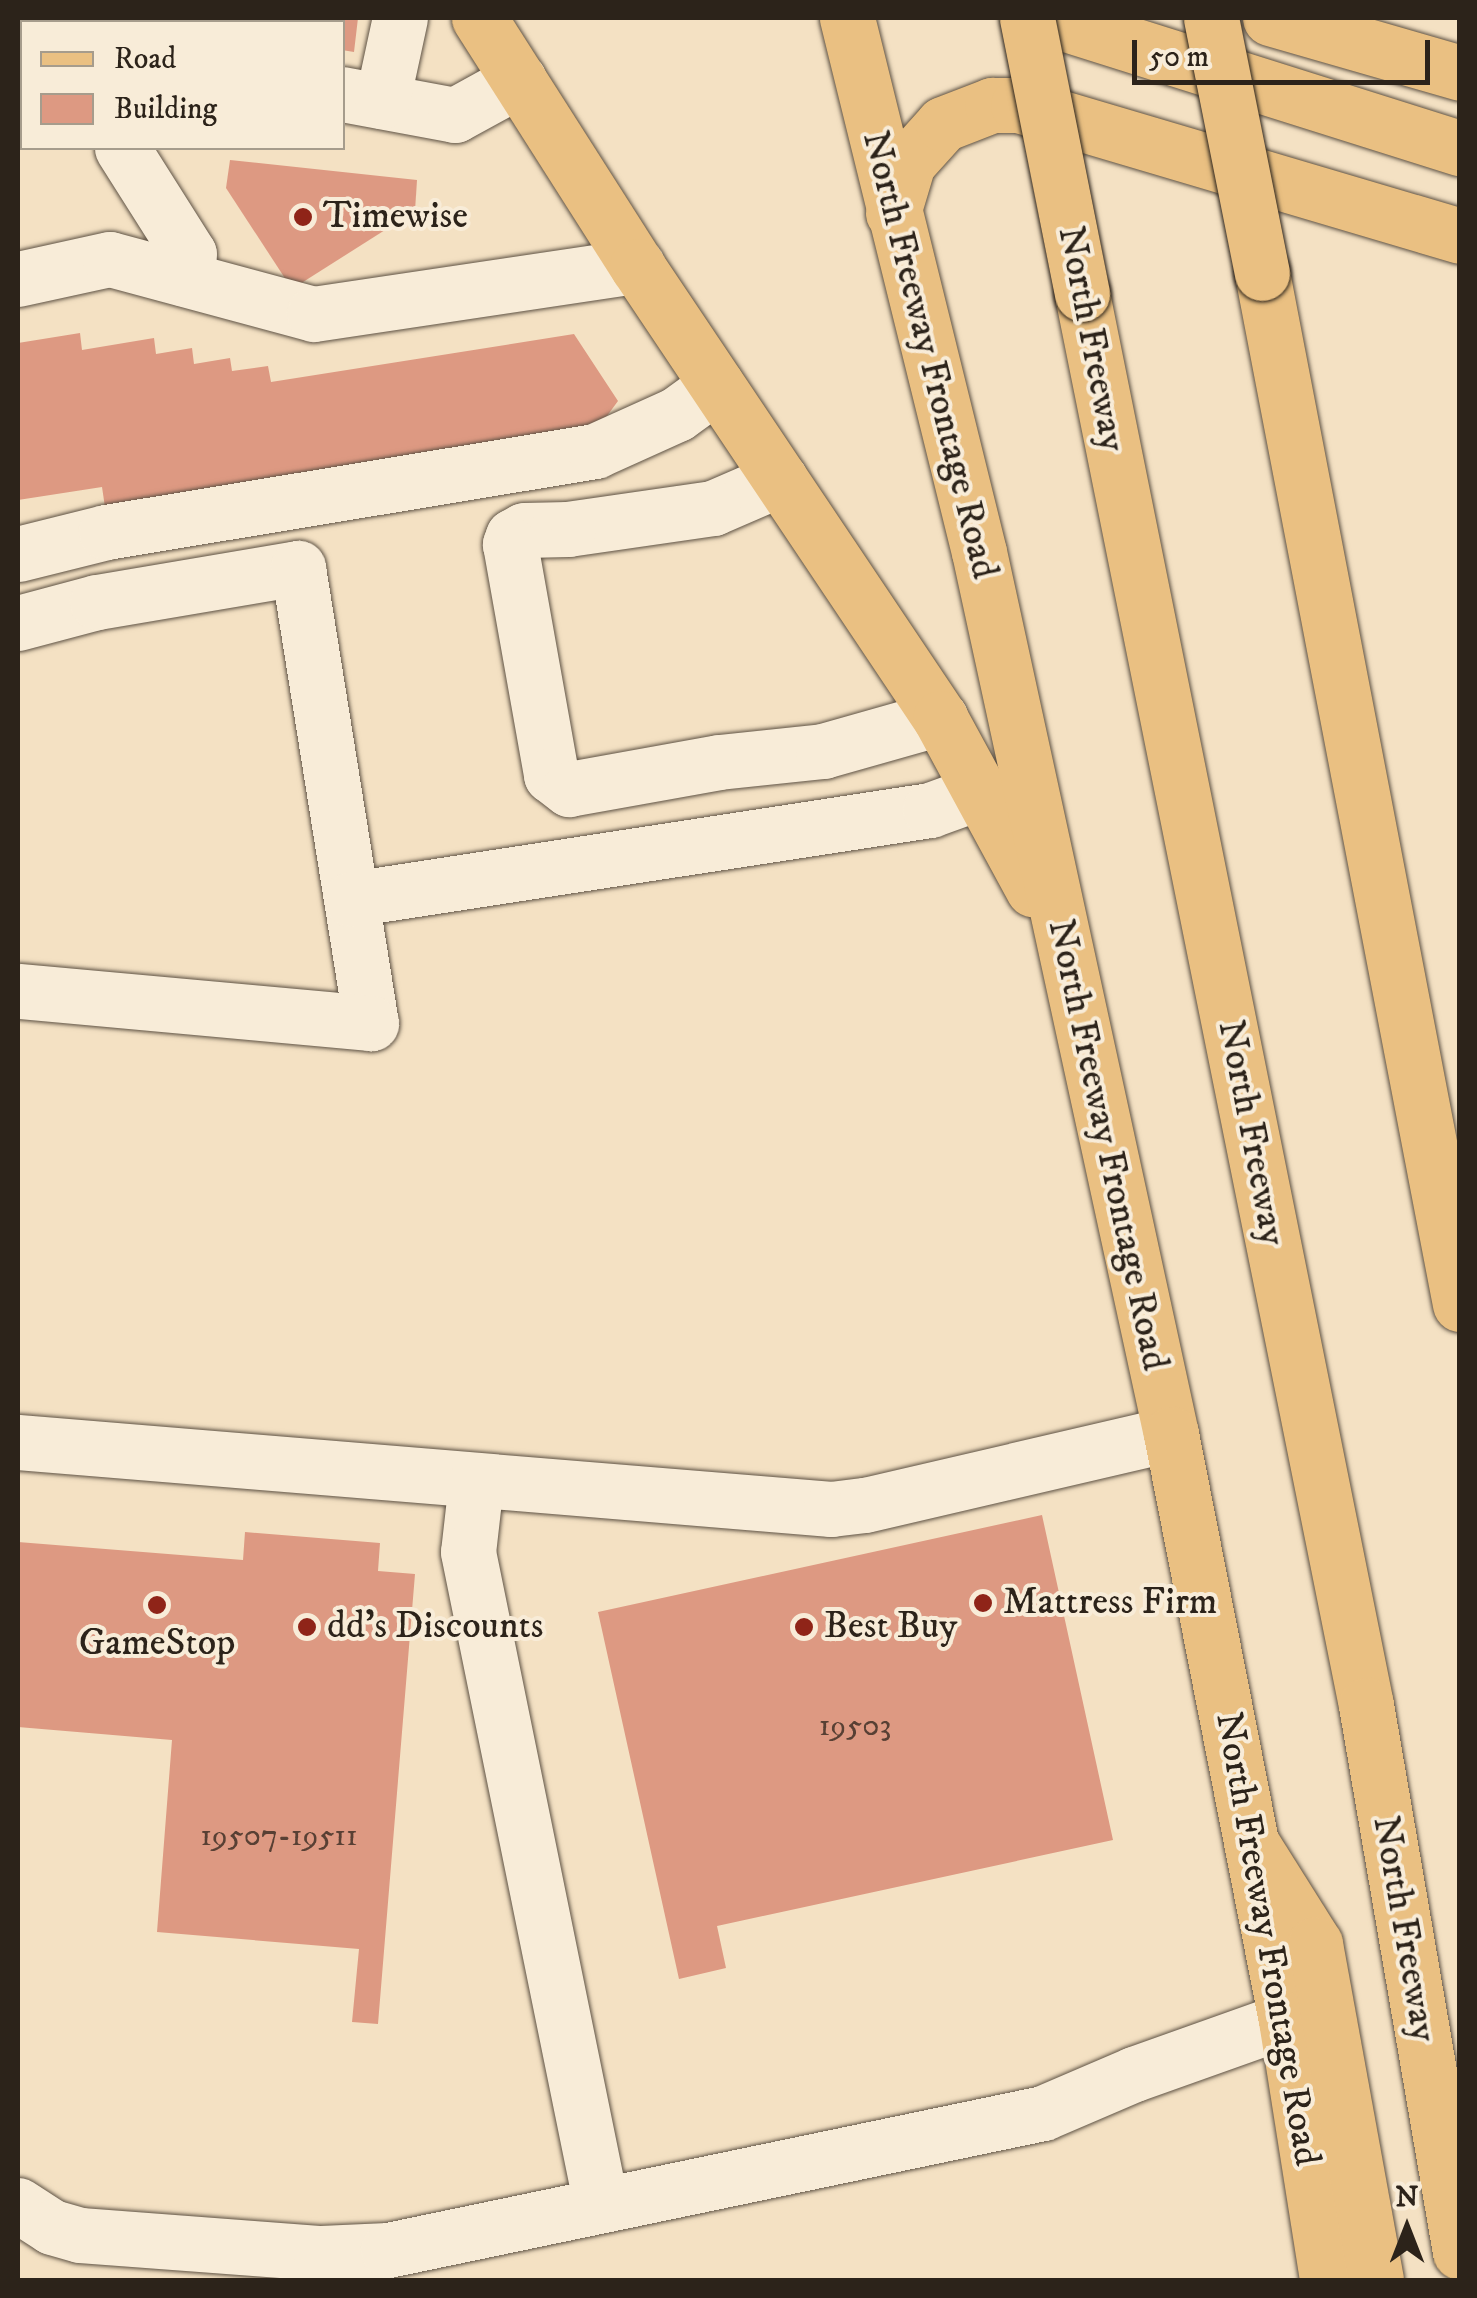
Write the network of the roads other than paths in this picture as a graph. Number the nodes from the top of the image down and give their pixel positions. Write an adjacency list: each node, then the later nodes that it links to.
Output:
1 (400, 18): 10 (lane)
2 (479, 18): 9 (main road)
3 (847, 18): 13 (main road, North Freeway Frontage Road)
4 (1027, 18): 35 (main road, North Freeway, bridge)
5 (1048, 18): 11 (main road)
6 (1211, 18): 27 (main road, bridge)
7 (1270, 18): 8 (main road)
8 (1460, 74)
9 (518, 80): 10 (lane); 15 (main road)
10 (362, 97)
11 (1460, 148)
12 (123, 150): 17 (lane)
13 (893, 213): 14 (main road); 25 (main road, North Freeway Frontage Road)
14 (1460, 236)
15 (636, 266): 17 (lane); 18 (main road)
16 (18, 279): 17 (lane)
17 (184, 279)
18 (716, 385): 19 (main road); 20 (lane)
19 (780, 478): 22 (main road); 22 (lane)
20 (18, 554)
21 (18, 623): 24 (lane)
22 (940, 718): 23 (main road)
23 (980, 792): 24 (lane); 25 (main road)
24 (350, 900): 26 (lane)
25 (1062, 944): 28 (main road, North Freeway Frontage Road)
26 (18, 991)
27 (1460, 1304)
28 (1171, 1434): 30 (lane); 31 (main road, North Freeway Frontage Road)
29 (18, 1442): 30 (lane)
30 (476, 1482): 34 (lane)
31 (1252, 1844): 32 (main road, North Freeway Frontage Road); 37 (main road)
32 (1286, 2020): 34 (lane); 36 (main road, North Freeway Frontage Road)
33 (18, 2205): 34 (lane)
34 (601, 2206)
35 (1460, 2252)
36 (1327, 2280)
37 (1376, 2280)

